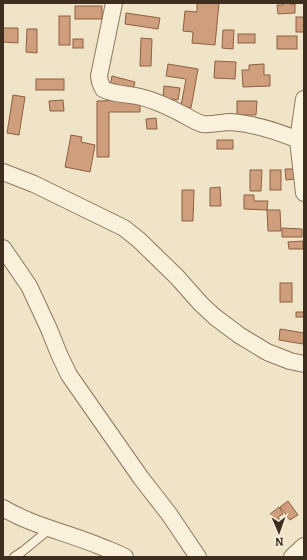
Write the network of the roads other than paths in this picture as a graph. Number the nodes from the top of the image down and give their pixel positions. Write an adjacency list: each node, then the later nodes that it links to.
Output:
1 (114, 3): 3 (street)
2 (304, 99): 3 (street)
3 (298, 140): 5 (street)
4 (3, 172): 7 (street)
5 (304, 193)
6 (3, 248): 13 (street)
7 (304, 364)
8 (3, 508): 9 (street)
9 (51, 528): 11 (lane); 12 (street)
10 (304, 546): 14 (street)
11 (14, 557)
12 (125, 557)
13 (198, 557)
14 (292, 557)

